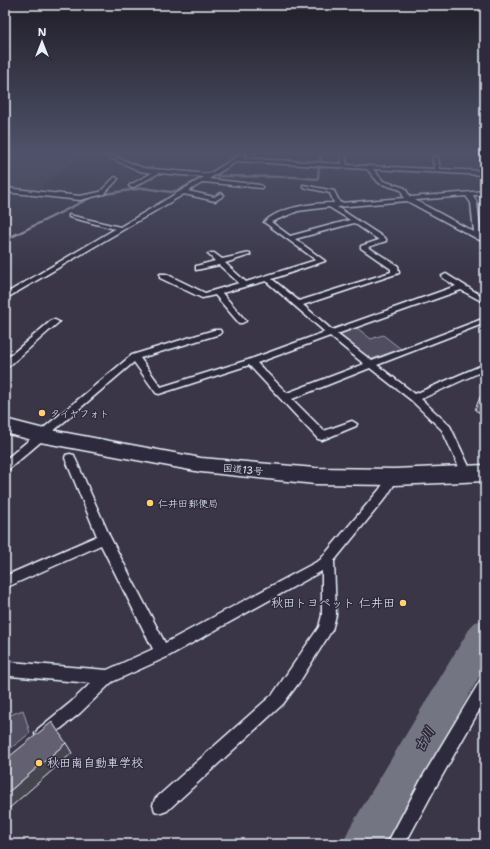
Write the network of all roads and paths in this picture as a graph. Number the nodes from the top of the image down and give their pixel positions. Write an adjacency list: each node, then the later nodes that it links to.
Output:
1 (39, 194): 2 (street)
2 (99, 194)
3 (179, 194): 14 (street)
4 (190, 194): 9 (street)
5 (332, 194): 11 (street)
6 (405, 194): 10 (street)
7 (467, 194): 8 (street); 10 (street); 15 (street)
8 (474, 194)
9 (221, 195)
10 (408, 199): 11 (street); 15 (street)
11 (333, 205): 13 (street); 16 (street)
12 (72, 216): 14 (street)
13 (355, 221): 16 (street); 30 (street)
14 (121, 229): 28 (street)
15 (478, 237): 17 (street)
16 (290, 238): 24 (street)
17 (485, 241)
18 (212, 254): 20 (street)
19 (248, 254): 20 (street)
20 (220, 262): 21 (street); 25 (street)
21 (199, 268)
22 (163, 276): 27 (street)
23 (446, 276): 26 (street)
24 (267, 278): 25 (street); 30 (street)
25 (244, 284): 27 (street)
26 (462, 287): 29 (street); 35 (street)
27 (217, 292): 31 (street)
28 (5, 297)
29 (485, 301)
30 (298, 304): 35 (street)
31 (242, 320)
32 (485, 320): 38 (street)
33 (55, 322): 39 (street)
34 (217, 332): 36 (street)
35 (331, 333): 37 (street); 38 (street)
36 (136, 357): 37 (street); 45 (street)
37 (251, 362): 41 (street)
38 (370, 364): 41 (street); 42 (street)
39 (5, 365)
40 (485, 368): 42 (street)
41 (284, 398): 43 (street)
42 (414, 398): 48 (street)
43 (352, 424)
44 (5, 426): 45 (highway, 国道13号)
45 (40, 435): 47 (street); 49 (highway, 国道13号)
46 (70, 458): 50 (street)
47 (5, 466)
48 (476, 474): 49 (highway, 国道13号)
49 (394, 477): 51 (street)
50 (104, 538): 52 (street); 53 (street)
51 (328, 560): 53 (street); 58 (street)
52 (5, 582)
53 (162, 652): 55 (street)
54 (5, 671): 55 (street)
55 (107, 678): 57 (street)
56 (485, 686): 59 (street)
57 (34, 740)
58 (161, 806)
59 (396, 844)

